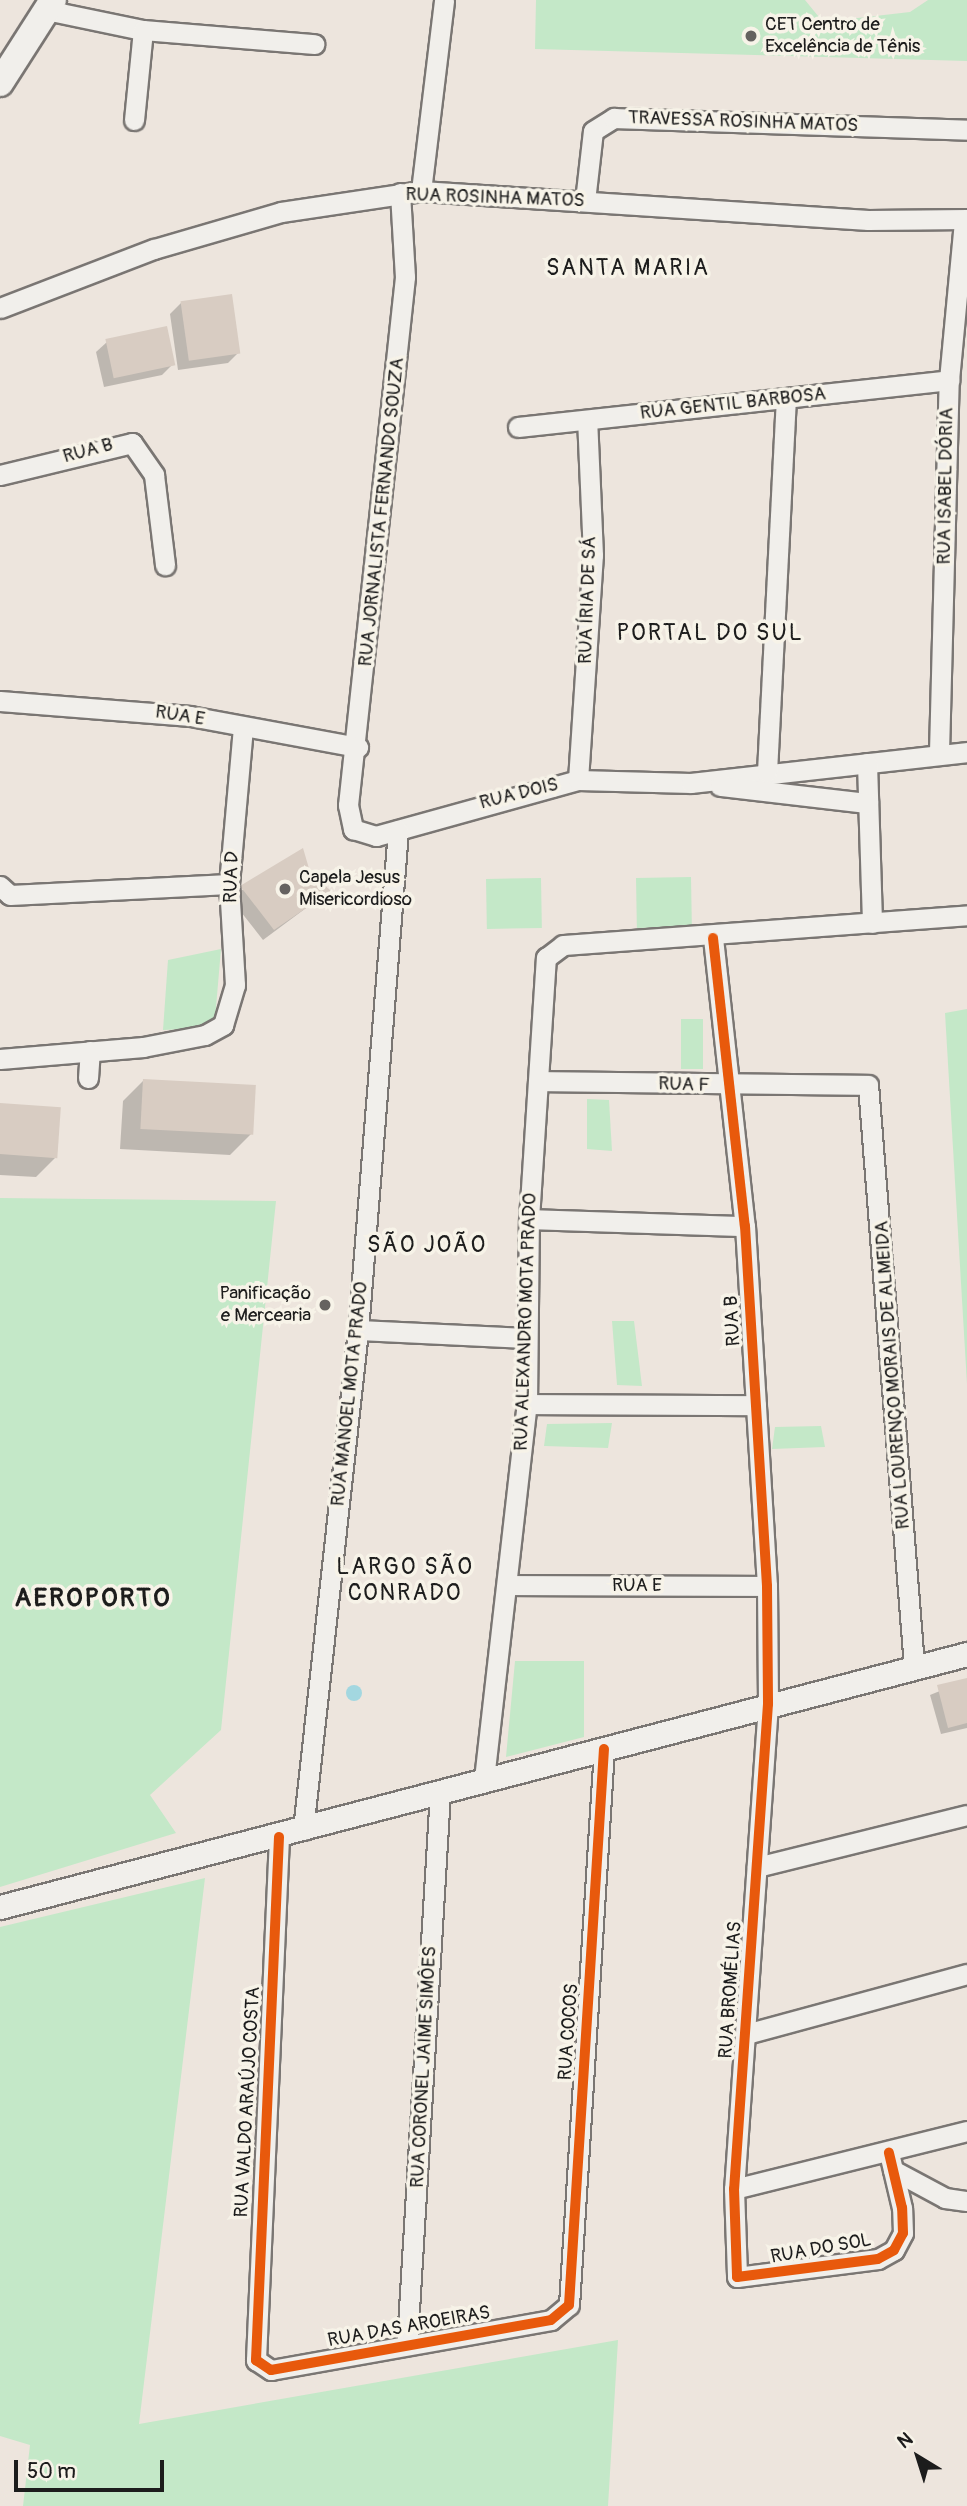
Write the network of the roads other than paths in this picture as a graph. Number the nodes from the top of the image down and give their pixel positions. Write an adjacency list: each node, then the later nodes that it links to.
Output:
1 (444, 0): 8 (street)
2 (50, 5): 3 (street); 5 (main road)
3 (143, 30): 4 (street); 6 (street)
4 (314, 44)
5 (0, 83)
6 (134, 120)
7 (967, 130): 10 (street, TRAVESSA ROSINHA MATOS)
8 (421, 191): 9 (street, RUA ROSINHA MATOS); 10 (street, RUA ROSINHA MATOS)
9 (400, 193): 12 (street, RUA ROSINHA MATOS); 21 (street, RUA JORNALISTA FERNANDO SOUZA)
10 (585, 201): 11 (street, RUA ROSINHA MATOS)
11 (966, 220): 13 (street, RUA ISABEL DÓRIA)
12 (1, 305)
13 (948, 380): 14 (street, RUA GENTIL BARBOSA); 22 (street, RUA ISABEL DÓRIA)
14 (786, 399): 15 (street, RUA GENTIL BARBOSA); 25 (street)
15 (587, 419): 16 (street, RUA GENTIL BARBOSA); 26 (street, RUA ÍRIA DE SÁ)
16 (518, 427)
17 (0, 475): 18 (street, RUA B)
18 (165, 565)
19 (0, 701): 20 (street, RUA E)
20 (243, 728): 21 (street, RUA E); 31 (street, RUA D)
21 (358, 747): 29 (street, RUA JORNALISTA FERNANDO SOUZA)
22 (939, 752): 23 (street, RUA DOIS); 24 (street, RUA DOIS)
23 (967, 752)
24 (867, 762): 25 (street, RUA DOIS); 28 (street)
25 (767, 772): 27 (street, RUA DOIS)
26 (578, 780): 27 (street, RUA DOIS); 30 (street, RUA DOIS)
27 (691, 783): 28 (street, RUA DOIS)
28 (868, 803): 34 (street)
29 (353, 829): 30 (street, RUA DOIS)
30 (398, 831): 44 (street, RUA MANOEL MOTA PRADO)
31 (229, 884): 32 (street); 36 (street, RUA D)
32 (2, 889)
33 (967, 915): 34 (street)
34 (872, 923): 35 (street)
35 (713, 938): 39 (street, RUA ALEXANDRO MOTA PRADO); 41 (street, RUA B)
36 (90, 1051): 37 (street); 38 (street)
37 (0, 1059)
38 (88, 1078)
39 (541, 1081): 41 (street, RUA F); 42 (street, RUA ALEXANDRO MOTA PRADO)
40 (868, 1085): 41 (street, RUA F); 51 (street, RUA LOURENÇO MORAIS DE ALMEIDA)
41 (732, 1087): 43 (street, RUA B)
42 (529, 1219): 43 (street); 45 (street, RUA ALEXANDRO MOTA PRADO)
43 (745, 1226): 47 (street, RUA B)
44 (358, 1331): 45 (street); 57 (street, RUA MANOEL MOTA PRADO)
45 (527, 1338): 46 (street, RUA ALEXANDRO MOTA PRADO)
46 (527, 1404): 47 (street); 48 (street, RUA ALEXANDRO MOTA PRADO)
47 (755, 1405): 49 (street, RUA B)
48 (508, 1585): 49 (street, RUA E); 54 (street, RUA ALEXANDRO MOTA PRADO)
49 (767, 1586): 52 (street, RUA B)
50 (967, 1654): 51 (street)
51 (914, 1666): 52 (street)
52 (768, 1704): 53 (street); 59 (street, RUA BROMÉLIAS)
53 (604, 1749): 54 (street); 68 (street, RUA COCOS)
54 (484, 1779): 55 (street)
55 (440, 1792): 57 (street); 69 (street, RUA CORONEL JAIME SIMÔES)
56 (967, 1815): 59 (street)
57 (303, 1830): 58 (street)
58 (279, 1837): 60 (street); 70 (street, RUA VALDO ARAÚJO COSTA)
59 (757, 1867): 62 (street, RUA BROMÉLIAS)
60 (0, 1907)
61 (967, 1974): 62 (street)
62 (746, 2034): 65 (street, RUA BROMÉLIAS)
63 (967, 2131): 64 (street)
64 (891, 2161): 65 (street); 66 (street); 67 (street, RUA DO SOL)
65 (734, 2189): 67 (street, RUA BROMÉLIAS)
66 (967, 2202)
67 (737, 2277)
68 (562, 2314): 69 (street, RUA DAS AROEIRAS)
69 (407, 2343): 70 (street, RUA DAS AROEIRAS)
70 (261, 2367)

